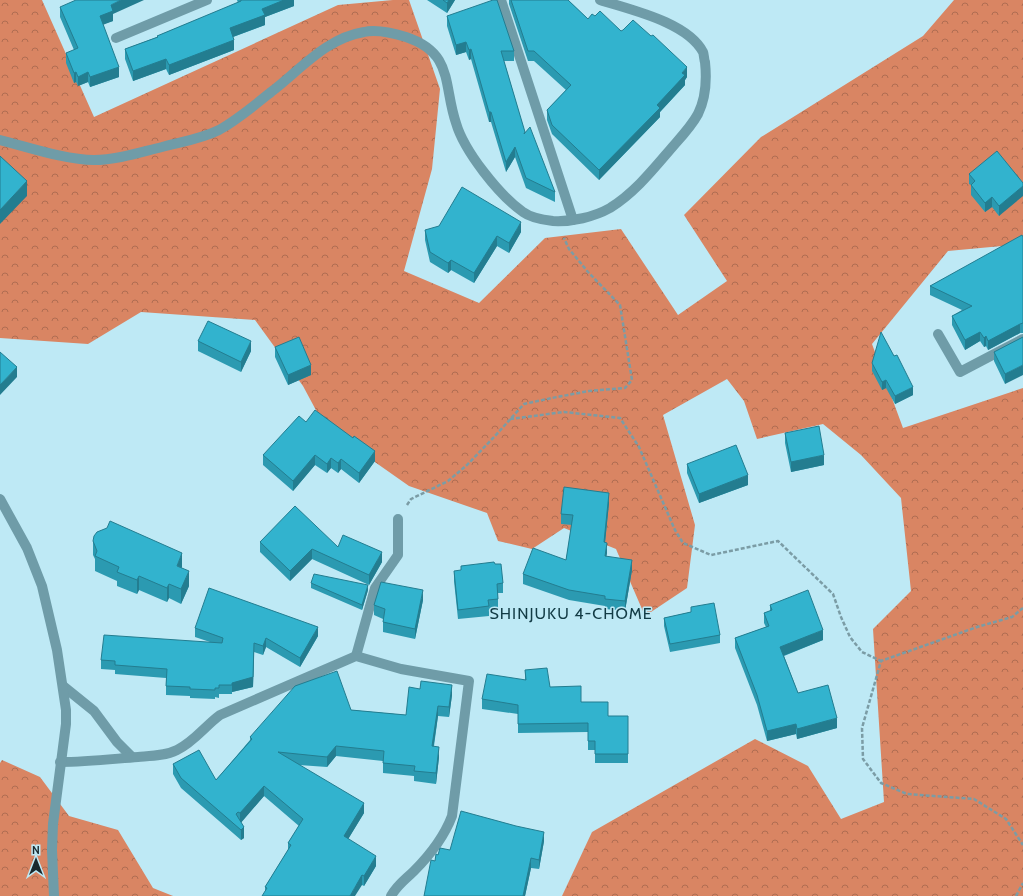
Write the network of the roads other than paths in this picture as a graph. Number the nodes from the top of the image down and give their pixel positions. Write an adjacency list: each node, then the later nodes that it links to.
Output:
1 (207, 0): 4 (street)
2 (501, 0): 6 (street)
3 (600, 0): 6 (street)
4 (116, 38)
5 (0, 140): 6 (street)
6 (573, 220)
7 (938, 334): 8 (street)
8 (1023, 339)
9 (0, 499): 12 (street)
10 (398, 519): 11 (street)
11 (356, 656): 13 (street); 16 (street)
12 (63, 686): 13 (street); 14 (street)
13 (132, 757): 14 (street)
14 (60, 762): 15 (street)
15 (54, 896)
16 (391, 896)

